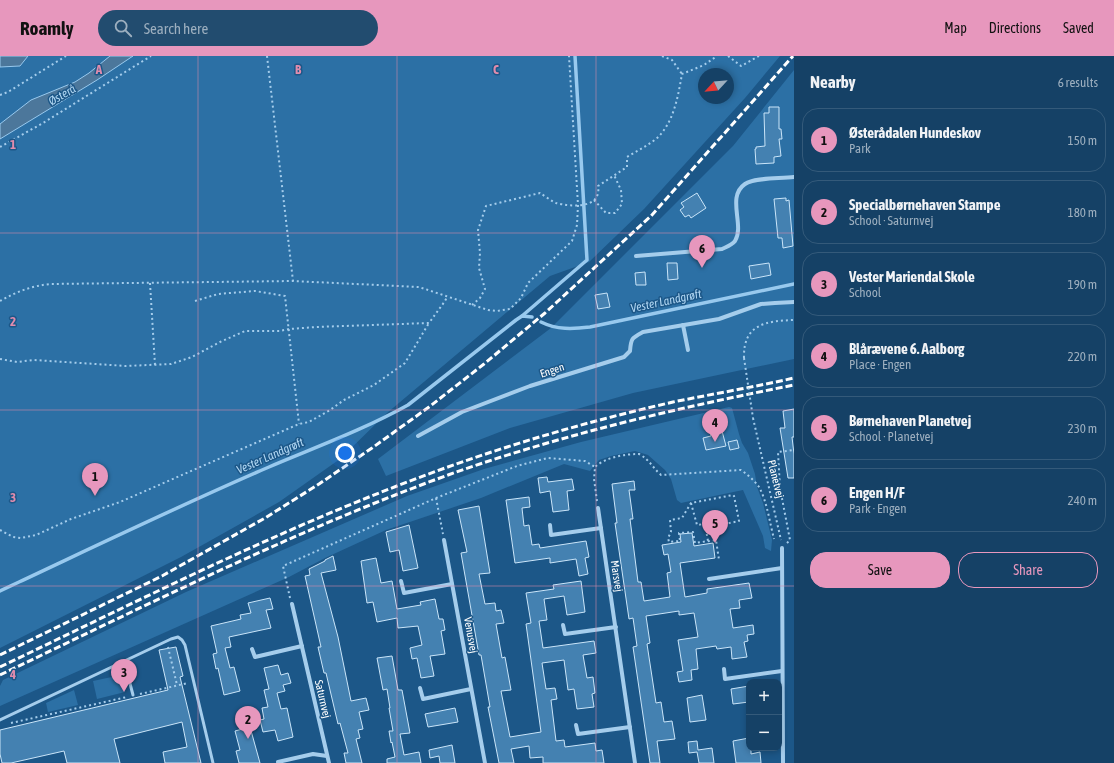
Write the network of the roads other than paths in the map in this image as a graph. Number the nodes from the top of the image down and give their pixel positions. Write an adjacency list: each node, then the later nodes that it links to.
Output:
1 (794, 177): 2 (street)
2 (636, 256)
3 (794, 302): 4 (street, Engen)
4 (683, 325): 5 (street); 6 (street, Engen)
5 (688, 350)
6 (418, 436)
7 (598, 508): 9 (street, Marsvej)
8 (550, 525): 9 (street)
9 (601, 528): 18 (street, Marsvej)
10 (444, 540): 15 (street, Venusvej)
11 (782, 548): 12 (street)
12 (782, 568): 13 (street); 23 (street)
13 (710, 579)
14 (401, 582): 15 (street)
15 (452, 584): 25 (street, Venusvej)
16 (292, 604): 19 (street, Saturnvej)
17 (564, 625): 18 (street)
18 (616, 627): 29 (street, Marsvej)
19 (302, 646): 20 (street); 30 (street, Saturnvej)
20 (252, 648)
21 (124, 661): 26 (lane); 27 (lane); 32 (lane)
22 (724, 669): 23 (street)
23 (782, 671): 36 (street)
24 (420, 688): 25 (street)
25 (471, 689): 34 (street, Venusvej)
26 (132, 695)
27 (0, 720)
28 (576, 725): 29 (street)
29 (630, 727): 35 (street, Marsvej)
30 (327, 756): 31 (street); 33 (street, Saturnvej)
31 (278, 762)
32 (213, 763)
33 (329, 763)
34 (485, 763)
35 (635, 763)
36 (783, 763)

